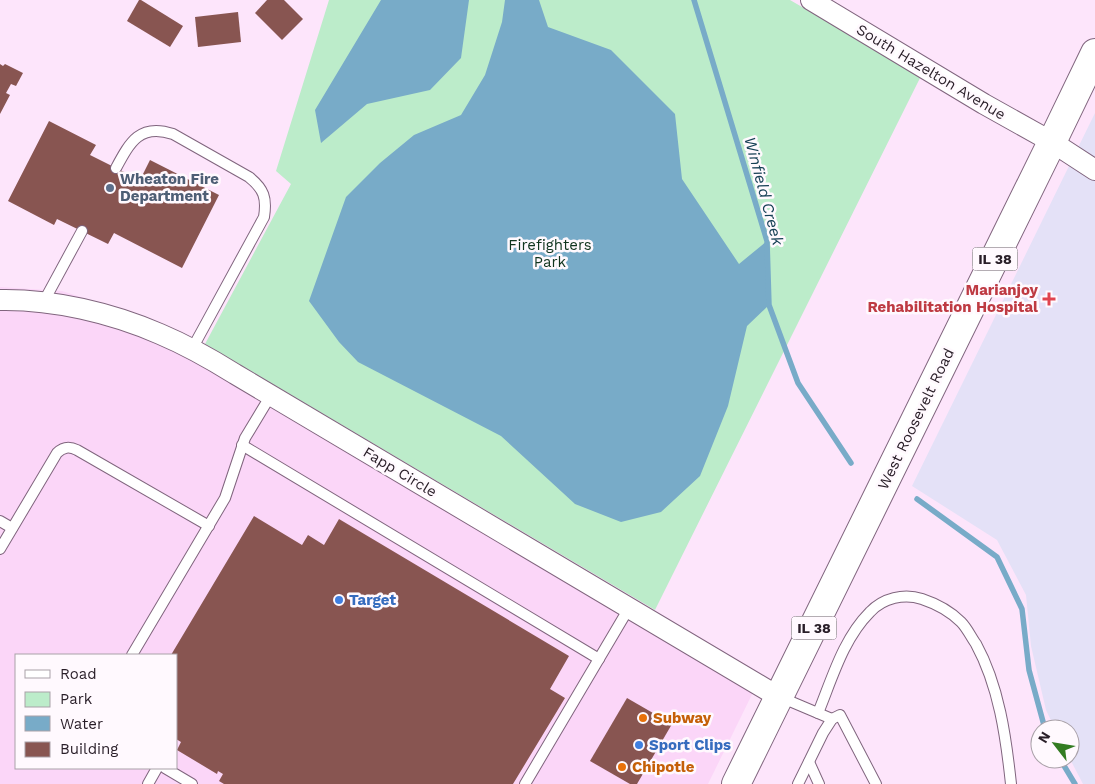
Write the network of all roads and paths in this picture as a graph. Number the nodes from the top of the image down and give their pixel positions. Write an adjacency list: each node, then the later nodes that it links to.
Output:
1 (811, 0): 3 (street, South Hazelton Avenue)
2 (1095, 53): 3 (main road, West Roosevelt Road / IL 38)
3 (1052, 142): 5 (street, South Hazelton Avenue); 19 (main road, West Roosevelt Road / IL 38)
4 (116, 168): 9 (lane)
5 (1095, 170)
6 (82, 231): 8 (lane)
7 (0, 300): 8 (street, Fapp Circle)
8 (43, 302): 9 (street, Fapp Circle)
9 (192, 350): 10 (street, Fapp Circle)
10 (271, 395): 11 (lane); 16 (street, Fapp Circle)
11 (242, 445): 13 (lane); 18 (lane)
12 (0, 521): 14 (lane)
13 (208, 526): 14 (lane); 17 (lane)
14 (12, 528): 15 (lane)
15 (0, 549)
16 (629, 608): 18 (lane); 19 (street, Fapp Circle)
17 (133, 654)
18 (599, 659): 27 (lane)
19 (779, 697): 20 (lane); 28 (main road, West Roosevelt Road / IL 38)
20 (818, 713): 21 (lane); 32 (lane)
21 (832, 719): 22 (lane); 31 (lane)
22 (809, 762): 29 (lane); 30 (lane)
23 (156, 769): 25 (lane)
24 (167, 769): 26 (lane)
25 (148, 784)
26 (192, 784)
27 (525, 784)
28 (736, 784)
29 (798, 784)
30 (819, 784)
31 (876, 784)
32 (1011, 784)

